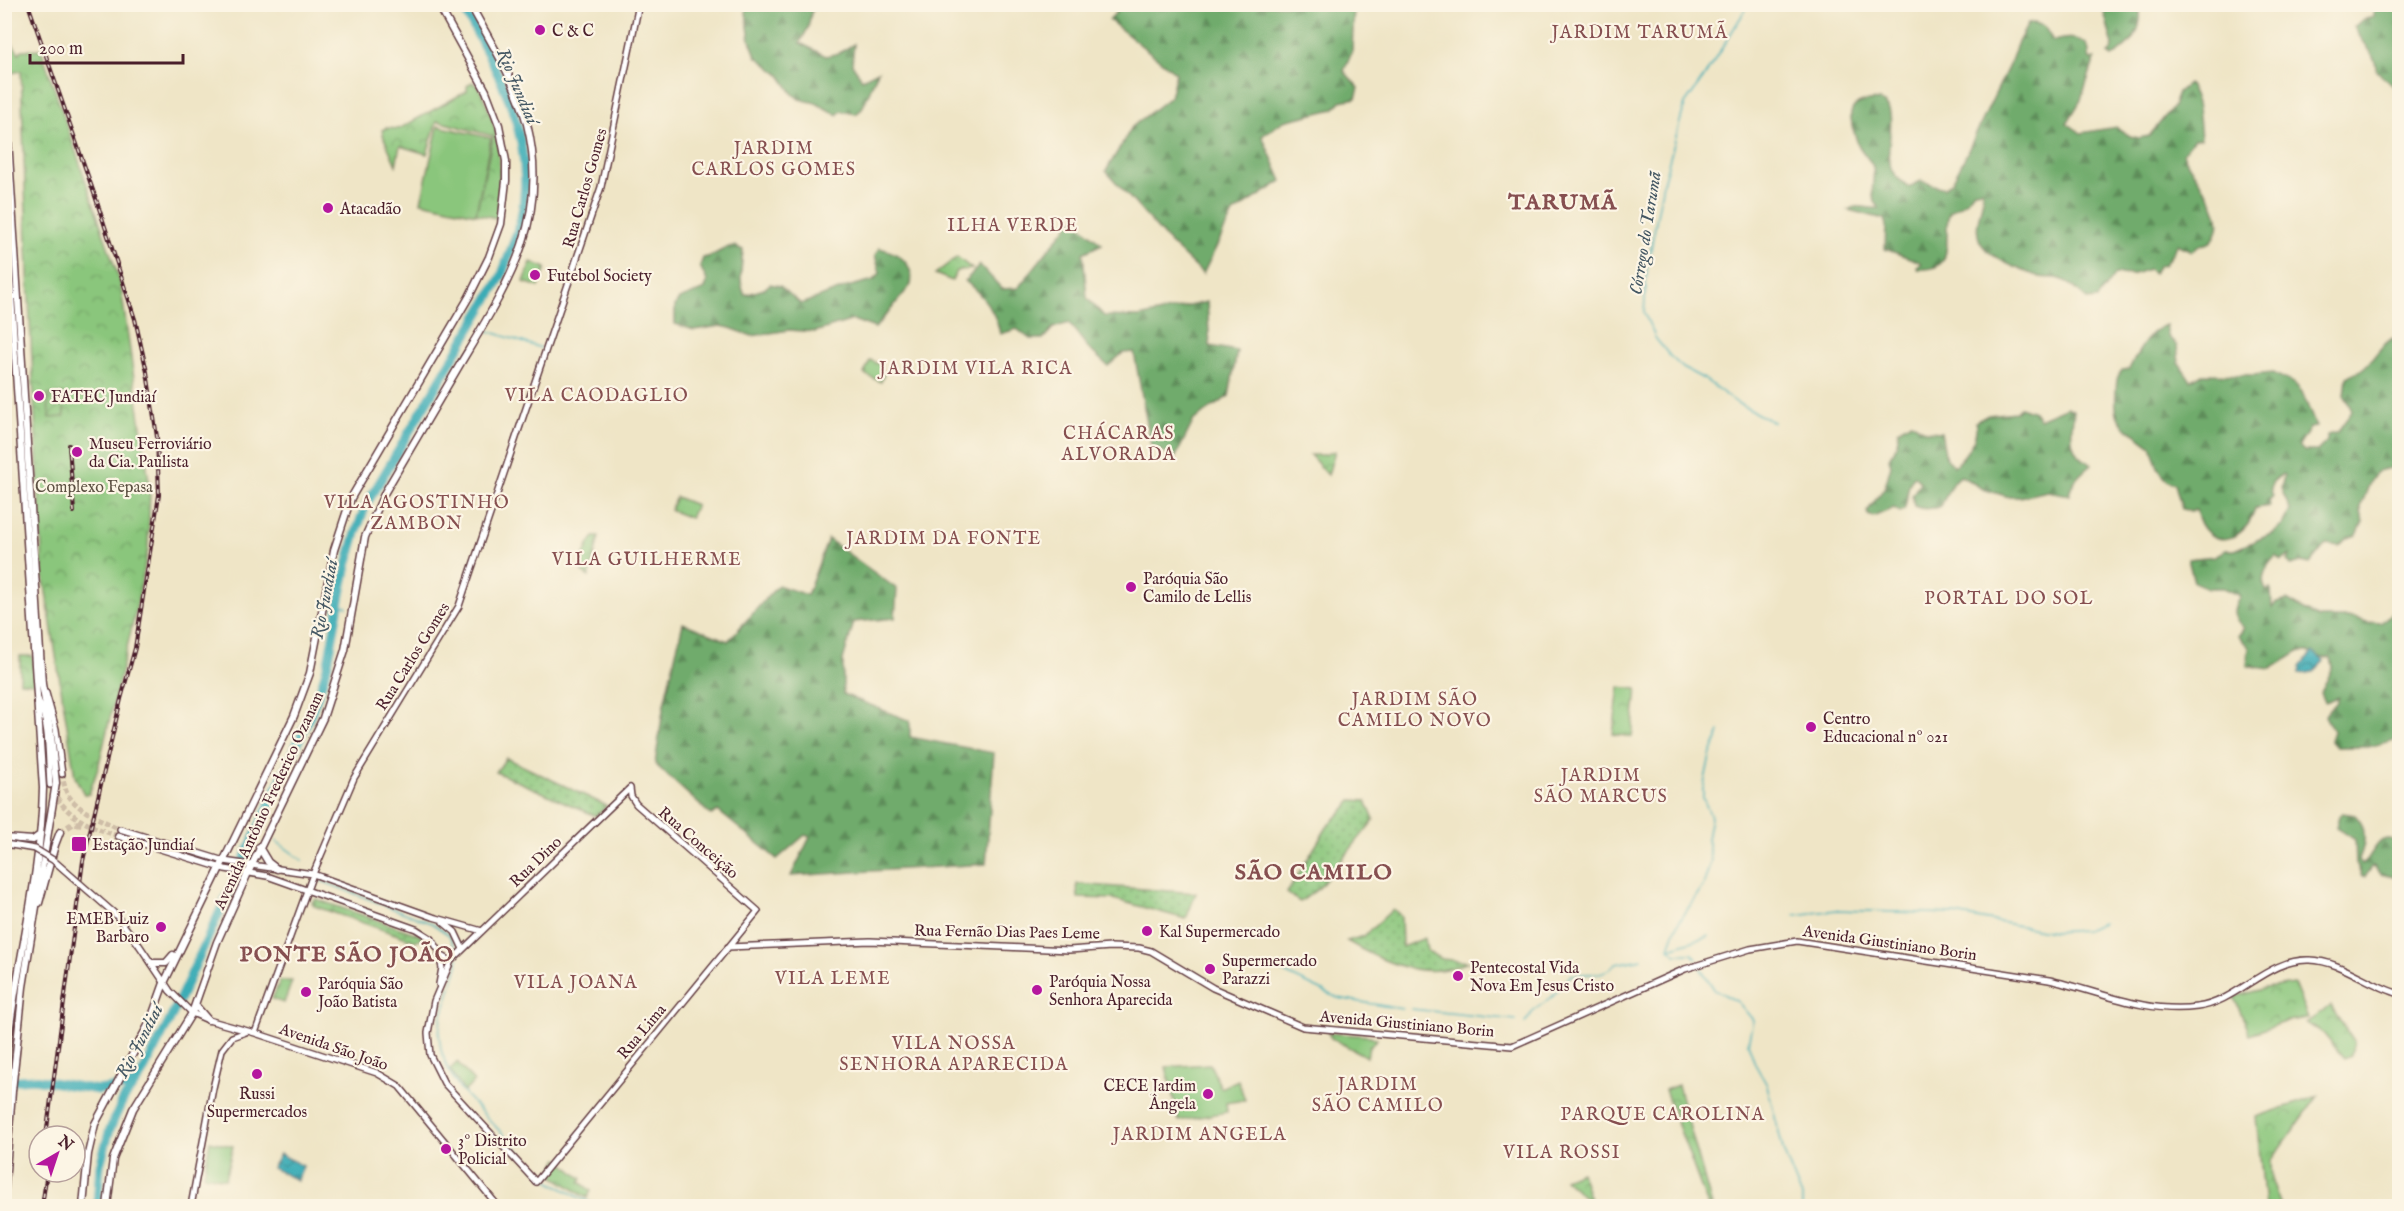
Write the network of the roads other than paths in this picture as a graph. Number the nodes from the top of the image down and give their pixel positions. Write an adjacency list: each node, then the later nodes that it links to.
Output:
1 (438, 4): 17 (main road, Avenida Antônio Frederico Ozanam)
2 (470, 4): 16 (main road, Avenida Antônio Frederico Ozanam)
3 (639, 4): 20 (main road, Rua Carlos Gomes)
4 (4, 74): 6 (main road)
5 (4, 188): 7 (main road)
6 (43, 675): 8 (main road); 25 (main road)
7 (37, 697): 9 (main road); 13 (main road)
8 (62, 774)
9 (50, 785)
10 (630, 788): 22 (main road, Rua Conceição); 24 (main road, Rua Dino)
11 (120, 828): 17 (main road)
12 (60, 832): 25 (main road)
13 (40, 834): 15 (main road); 39 (main road)
14 (118, 836): 17 (main road)
15 (5, 842): 30 (main road, Avenida São João, bridge)
16 (259, 847): 18 (main road, Avenida Antônio Frederico Ozanam); 19 (main road)
17 (225, 865): 18 (main road); 26 (main road, Avenida Antônio Frederico Ozanam)
18 (248, 869): 19 (main road); 21 (main road); 34 (main road, Avenida Antônio Frederico Ozanam)
19 (277, 869): 20 (main road)
20 (313, 874): 21 (main road, Rua Carlos Gomes); 23 (main road)
21 (307, 891): 27 (main road); 38 (main road, Rua Carlos Gomes)
22 (758, 910): 28 (main road, Rua Lima)
23 (433, 917): 24 (main road); 29 (main road)
24 (482, 931): 29 (main road, Rua Dino)
25 (31, 936): 41 (main road)
26 (183, 943): 30 (main road); 31 (main road, Avenida Antônio Frederico Ozanam)
27 (436, 945): 29 (main road); 32 (main road)
28 (728, 947): 32 (main road, Rua Lima); 37 (main road, Rua Fernão Dias Paes Leme)
29 (457, 955): 32 (main road)
30 (152, 963): 31 (main road, Avenida São João)
31 (164, 983): 35 (main road, Avenida São João); 42 (main road, Avenida Antônio Frederico Ozanam)
32 (438, 991)
33 (2400, 994): 37 (main road, Avenida Giustiniano Borin)
34 (196, 1006): 35 (main road, Avenida Antônio Frederico Ozanam); 36 (main road)
35 (190, 1011): 36 (main road, Avenida São João); 43 (main road, Avenida Antônio Frederico Ozanam)
36 (208, 1020): 38 (main road, Avenida São João)
37 (1303, 1027)
38 (251, 1032): 44 (main road); 45 (main road, Avenida São João)
39 (5, 1072): 40 (main road)
40 (4, 1080)
41 (4, 1197)
42 (83, 1206)
43 (107, 1206)
44 (191, 1206)
45 (498, 1206)

